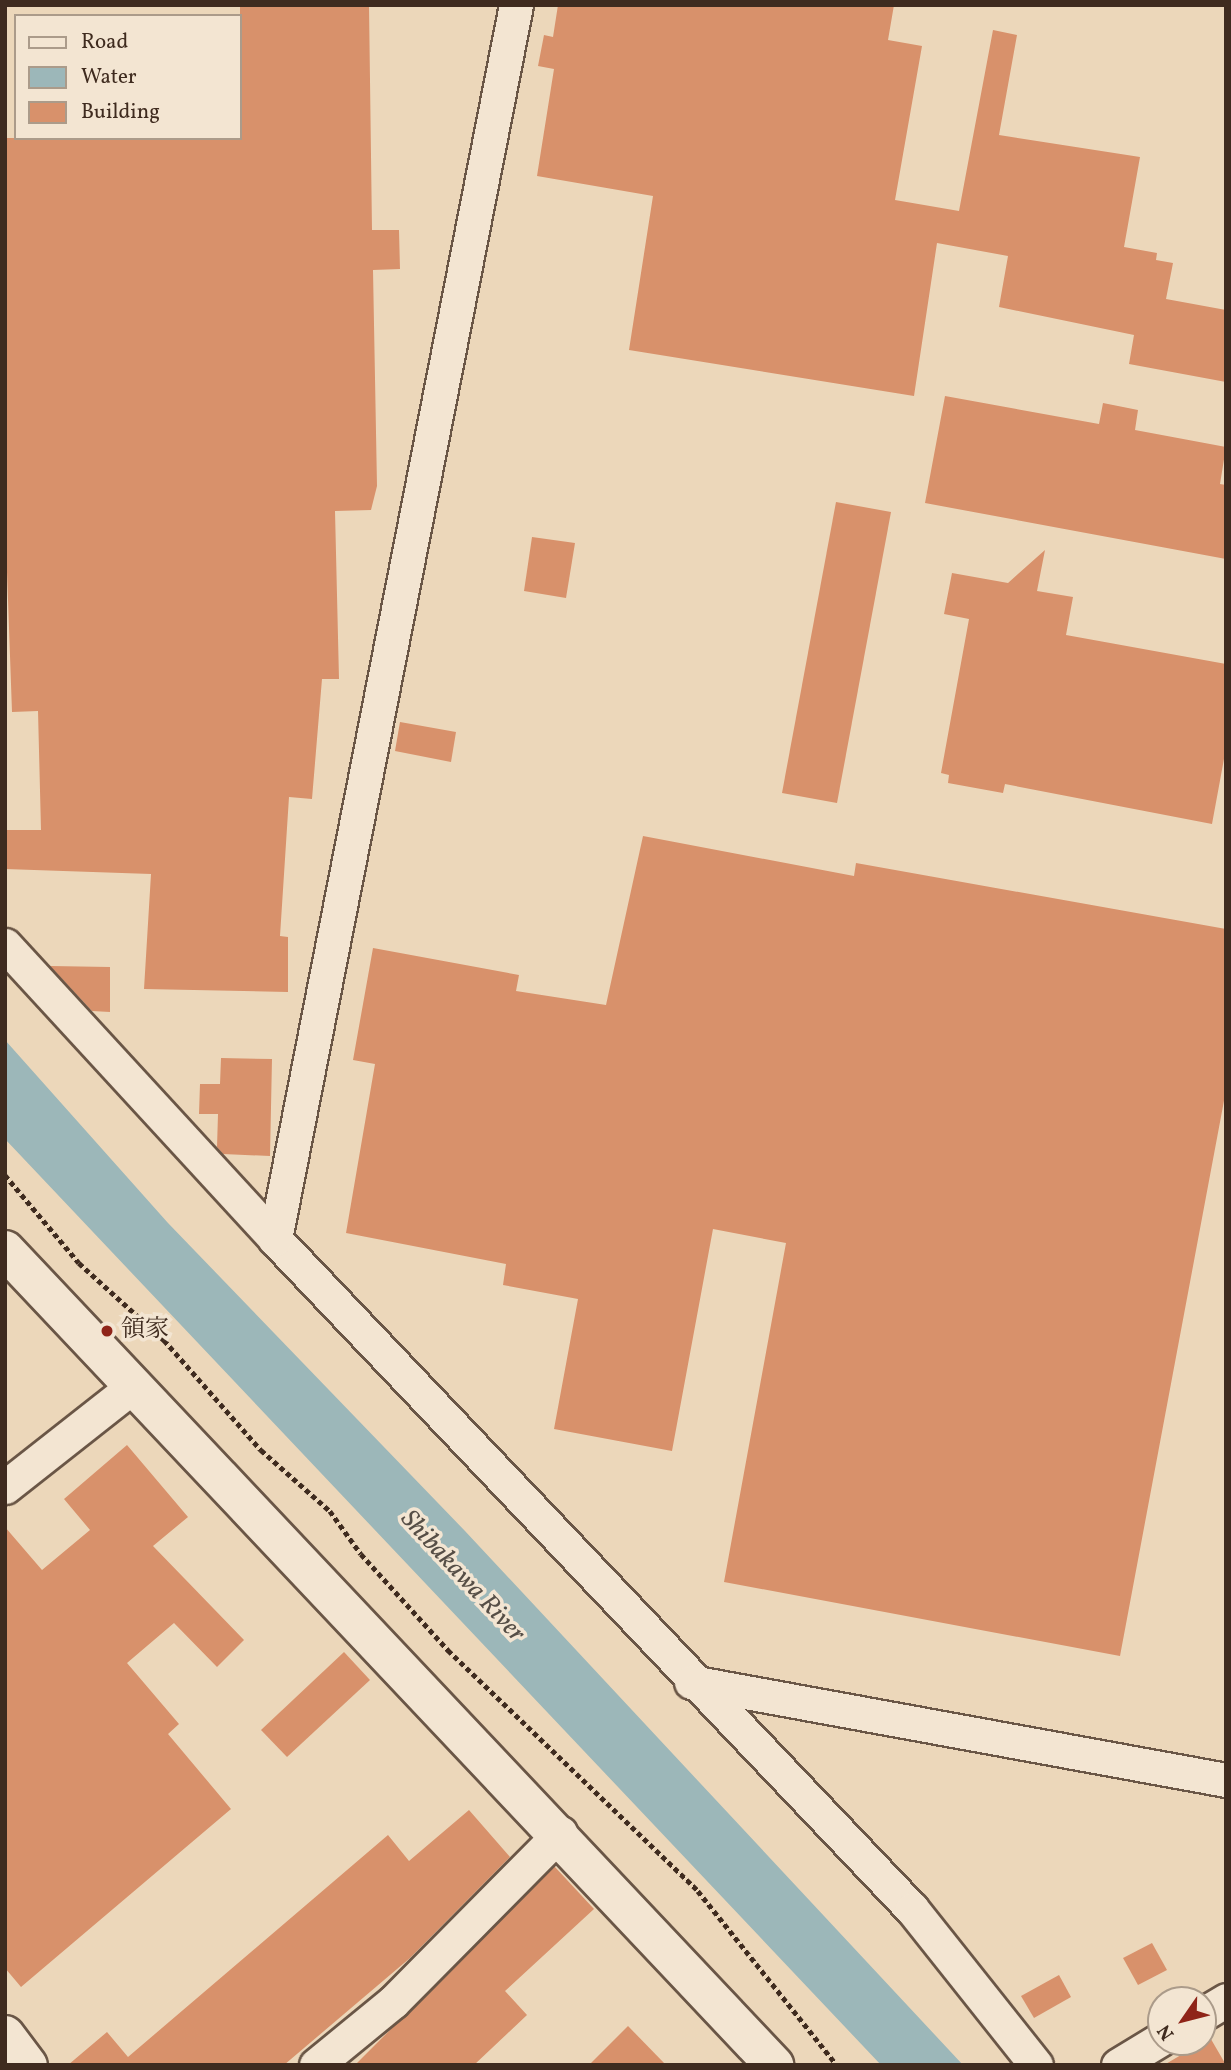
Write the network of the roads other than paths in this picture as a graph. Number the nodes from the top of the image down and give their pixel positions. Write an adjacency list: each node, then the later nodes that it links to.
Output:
1 (516, 5): 3 (street)
2 (5, 945): 3 (street)
3 (275, 1239): 7 (street)
4 (5, 1250): 5 (street)
5 (132, 1387): 6 (street); 9 (street)
6 (5, 1487)
7 (691, 1682): 8 (street); 15 (street)
8 (1226, 1780)
9 (560, 1833): 13 (street); 14 (street)
10 (5, 2035): 12 (street)
11 (1147, 2047): 16 (street)
12 (28, 2065)
13 (316, 2065)
14 (774, 2065)
15 (1036, 2065)
16 (1118, 2065)

